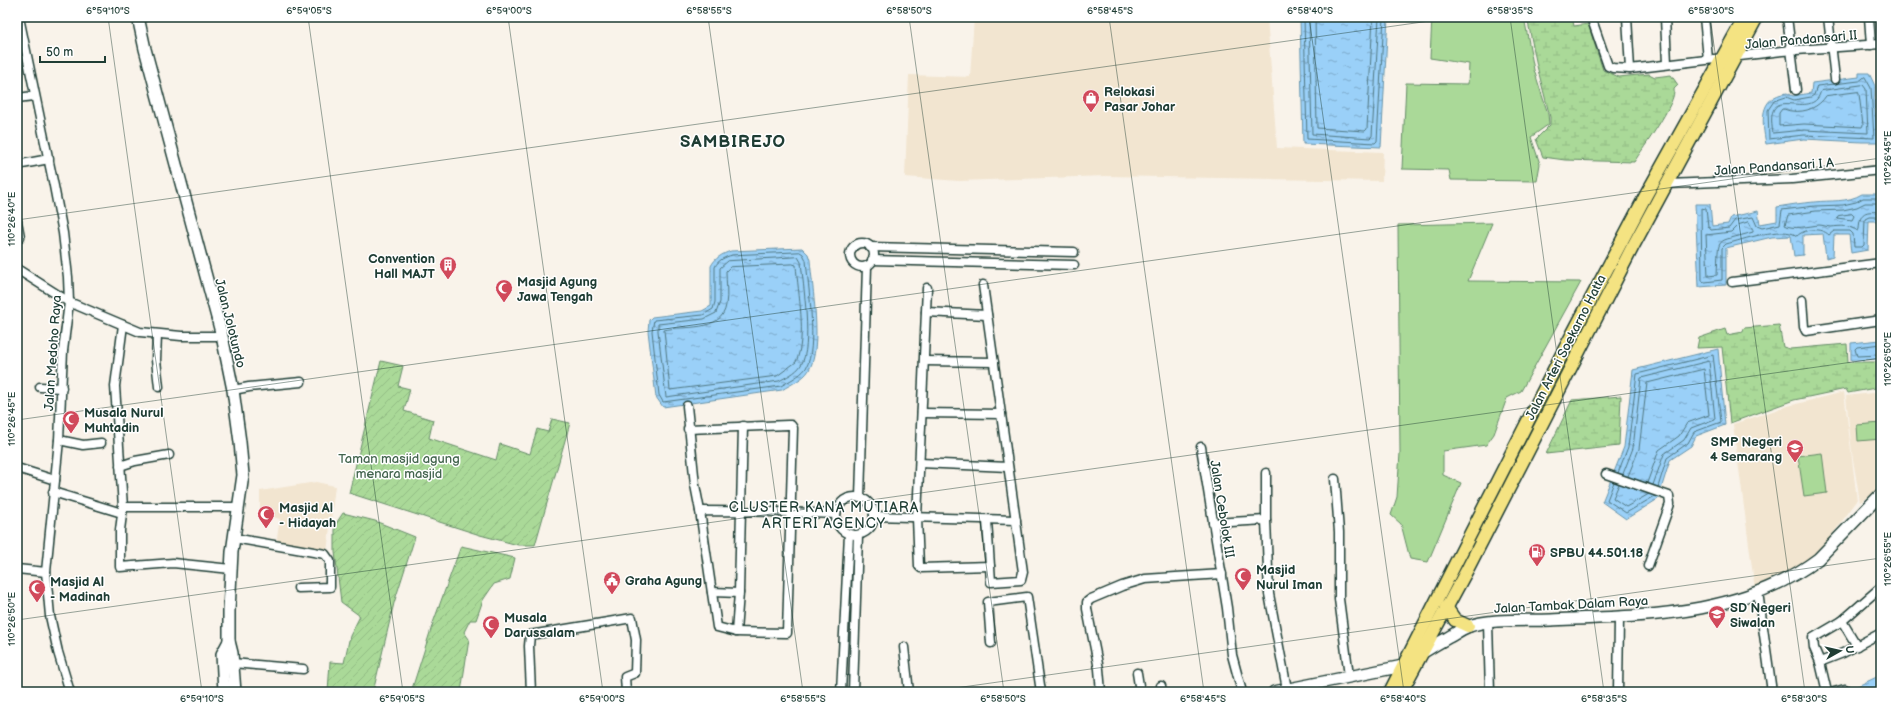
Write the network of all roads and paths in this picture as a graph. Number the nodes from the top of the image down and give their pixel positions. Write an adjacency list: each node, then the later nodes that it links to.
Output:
1 (19, 17): 15 (street, Jalan Medoho Raya)
2 (137, 17): 48 (main road, Jalan Jolotundo)
3 (1592, 17): 21 (street, Jalan Pandansari II)
4 (1626, 17): 21 (street)
5 (1665, 17): 20 (street)
6 (1704, 17): 19 (street)
7 (1745, 17): 18 (main road, Jalan Arteri Soekarno Hatta)
8 (1757, 17): 17 (main road, Jalan Arteri Soekarno Hatta)
9 (1787, 17): 16 (street)
10 (1828, 17): 14 (street)
11 (1869, 17): 13 (street)
12 (1881, 44): 13 (street, Jalan Pandansari II)
13 (1871, 45): 14 (street, Jalan Pandansari II)
14 (1831, 47): 16 (street, Jalan Pandansari II); 22 (street)
15 (21, 51): 24 (street, Jalan Medoho Raya)
16 (1791, 51): 17 (street, Jalan Pandansari II); 23 (street)
17 (1737, 56): 18 (street, Jalan Pandansari II); 29 (main road, Jalan Arteri Soekarno Hatta)
18 (1723, 58): 19 (street, Jalan Pandansari II); 115 (main road, Jalan Arteri Soekarno Hatta)
19 (1708, 59): 20 (street, Jalan Pandansari II)
20 (1667, 64): 21 (street, Jalan Pandansari II)
21 (1630, 69)
22 (1835, 79)
23 (1796, 90)
24 (34, 96): 25 (street); 26 (street, Jalan Medoho Raya)
25 (17, 98)
26 (49, 159): 27 (street); 42 (street, Jalan Medoho Raya)
27 (17, 165)
28 (1881, 170): 29 (street, Jalan Pandansari I A)
29 (1668, 184): 101 (main road, Jalan Arteri Soekarno Hatta)
30 (17, 221): 31 (street)
31 (20, 237)
32 (870, 247): 33 (street); 34 (street); 34 (street)
33 (1074, 252)
34 (870, 263): 36 (street); 75 (street)
35 (1881, 263): 38 (street)
36 (1074, 265)
37 (17, 269): 42 (street)
38 (1732, 282)
39 (983, 285): 44 (street)
40 (927, 288): 43 (street)
41 (1802, 300): 45 (street)
42 (69, 302): 46 (street); 54 (street, Jalan Medoho Raya)
43 (926, 312): 44 (street); 49 (street)
44 (987, 314): 50 (street)
45 (1881, 320)
46 (123, 325): 47 (street); 66 (street)
47 (157, 335): 48 (street); 53 (street)
48 (222, 336): 55 (main road, Jalan Jolotundo)
49 (924, 361): 50 (street); 57 (street)
50 (994, 362): 58 (street)
51 (300, 382): 55 (street)
52 (40, 387): 54 (street)
53 (159, 387)
54 (62, 388): 61 (street, Jalan Medoho Raya)
55 (233, 390): 76 (main road, Jalan Jolotundo)
56 (687, 406): 60 (street)
57 (922, 412): 58 (street); 65 (street)
58 (1001, 414): 67 (street)
59 (743, 426): 60 (street); 79 (street); 80 (street)
60 (688, 429): 78 (street)
61 (59, 440): 62 (street); 72 (street, Jalan Medoho Raya)
62 (101, 443)
63 (1200, 447): 87 (street, Jalan Cebolok III)
64 (169, 454): 66 (street)
65 (920, 463): 67 (street); 83 (street)
66 (120, 466): 77 (street)
67 (1008, 467): 85 (street)
68 (17, 468): 72 (street)
69 (1266, 473): 86 (street)
70 (1606, 474): 91 (street)
71 (1335, 479): 118 (street)
72 (55, 480): 73 (street, Jalan Medoho Raya)
73 (53, 492): 77 (street); 94 (street, Jalan Medoho Raya)
74 (1881, 494): 100 (main road, Jalan Tambak Dalam Raya)
75 (860, 498): 81 (street); 82 (street)
76 (238, 507): 77 (street); 89 (main road, Jalan Jolotundo)
77 (123, 510): 93 (street)
78 (700, 511): 79 (street); 98 (street)
79 (742, 511): 80 (street); 99 (street)
80 (790, 512): 81 (street); 106 (street)
81 (836, 514): 88 (street)
82 (874, 516): 83 (street); 88 (street)
83 (917, 518): 84 (street); 90 (street)
84 (988, 520): 85 (street); 90 (street)
85 (1016, 520): 90 (street)
86 (1266, 520): 87 (street); 119 (street)
87 (1213, 523): 95 (street, Jalan Cebolok III)
88 (854, 534): 121 (street); 122 (street)
89 (234, 538): 93 (main road, Jalan Jolotundo); 97 (street)
90 (990, 566)
91 (1648, 566)
92 (17, 569): 94 (street)
93 (231, 569): 108 (main road, Jalan Jolotundo)
94 (46, 572): 123 (street, Jalan Medoho Raya)
95 (1222, 574): 130 (street); 132 (street, Jalan Cebolok III)
96 (1881, 587): 103 (street)
97 (298, 588)
98 (712, 592): 99 (street); 106 (street)
99 (739, 592): 106 (street)
100 (1758, 592): 102 (main road, Jalan Tambak Dalam Raya); 138 (street)
101 (1446, 607): 105 (main road); 112 (main road, Jalan Arteri Soekarno Hatta)
102 (1619, 618): 104 (main road, Jalan Tambak Dalam Raya); 137 (street)
103 (1842, 621): 110 (street); 113 (street)
104 (1488, 623): 105 (main road, Jalan Tambak Dalam Raya); 136 (street)
105 (1468, 626): 112 (main road, Jalan Tambak Dalam Raya)
106 (736, 632)
107 (1881, 633): 110 (street)
108 (229, 641): 114 (main road, Jalan Jolotundo); 124 (main road, Jalan Jolotundo)
109 (991, 643): 129 (street)
110 (1857, 646): 113 (street)
111 (904, 647): 128 (street)
112 (1421, 653): 115 (main road, Jalan Tambak Dalam Raya); 135 (main road, Jalan Arteri Soekarno Hatta)
113 (1820, 662): 139 (street)
114 (233, 663): 116 (street); 125 (main road, Jalan Jolotundo)
115 (1403, 666): 118 (main road); 134 (main road, Jalan Arteri Soekarno Hatta)
116 (303, 669)
117 (1137, 673): 131 (street)
118 (1349, 676): 119 (main road)
119 (1287, 689): 133 (main road)
120 (1845, 689): 140 (street)
121 (841, 691): 122 (street)
122 (853, 691)
123 (70, 692)
124 (224, 692)
125 (235, 692)
126 (531, 692): 127 (street)
127 (626, 692)
128 (909, 692)
129 (1041, 692)
130 (1101, 692)
131 (1140, 692)
132 (1242, 692)
133 (1274, 692)
134 (1390, 692)
135 (1401, 692)
136 (1490, 692)
137 (1618, 692)
138 (1772, 692)
139 (1827, 692)
140 (1834, 692)

